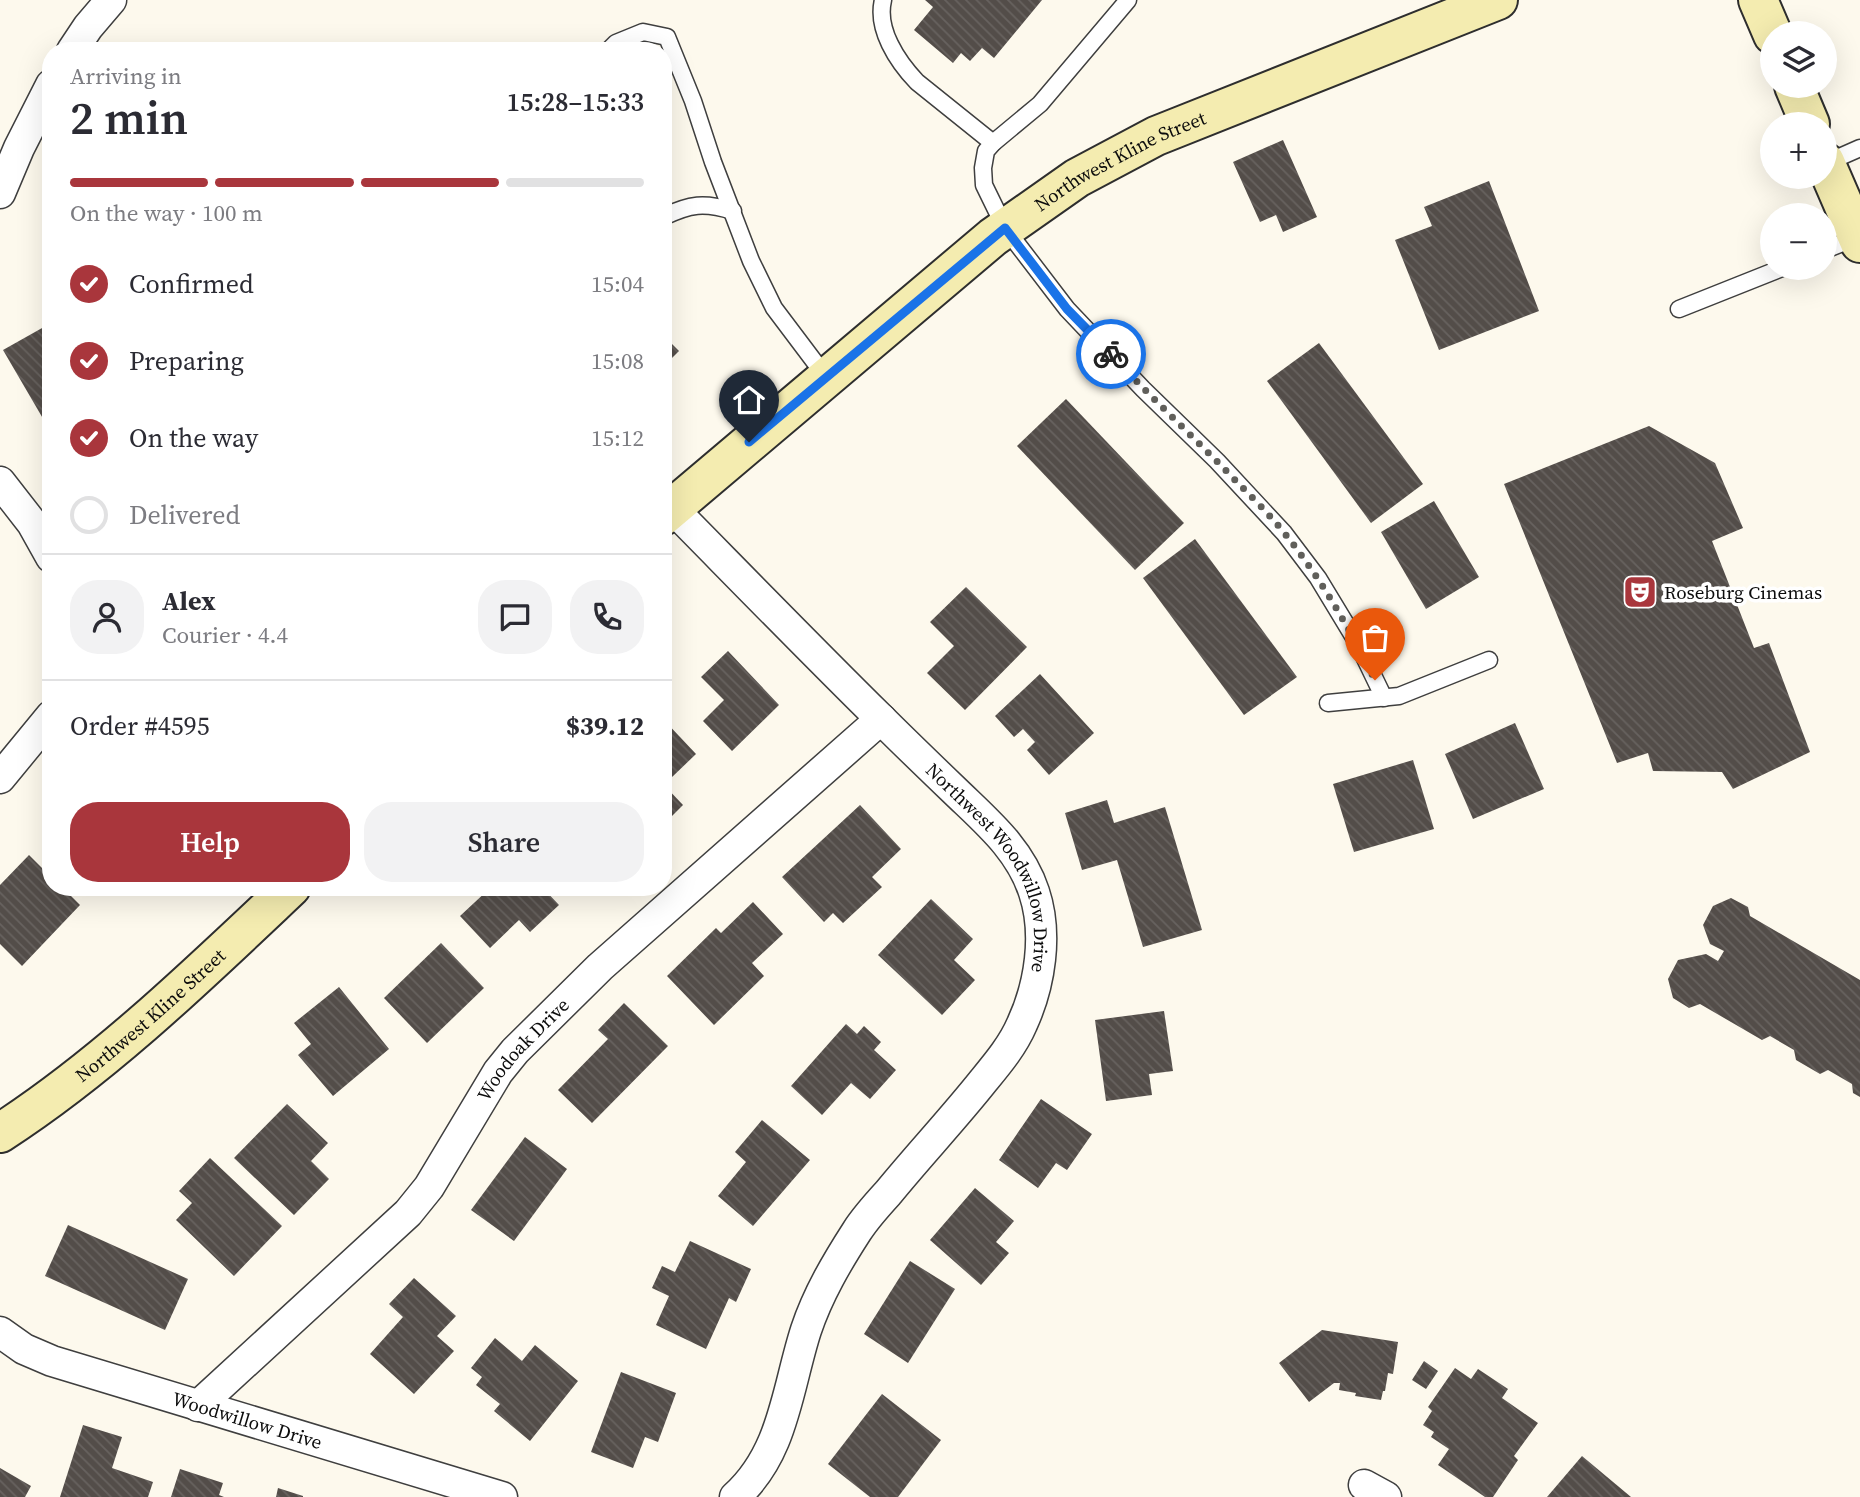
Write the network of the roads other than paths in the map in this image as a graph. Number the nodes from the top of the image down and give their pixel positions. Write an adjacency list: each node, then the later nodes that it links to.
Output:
1 (111, 0): 7 (street)
2 (883, 0): 12 (lane)
3 (1128, 0): 12 (lane)
4 (1498, 0): 19 (street, Northwest Kline Street)
5 (1758, 0): 6 (street)
6 (1767, 21)
7 (78, 42)
8 (618, 42): 9 (lane)
9 (669, 42)
10 (672, 49): 17 (lane)
11 (42, 103): 16 (street)
12 (993, 143): 19 (lane)
13 (1860, 148): 14 (lane)
14 (1837, 157)
15 (1833, 189): 20 (street)
16 (0, 193)
17 (733, 211): 18 (lane); 23 (lane)
18 (672, 213)
19 (1005, 228): 23 (street, Northwest Kline Street); 29 (lane)
20 (1847, 244)
21 (1760, 277): 22 (lane)
22 (1679, 310)
23 (827, 377): 25 (street, Northwest Kline Street)
24 (0, 482): 27 (street)
25 (672, 509)
26 (672, 516): 31 (street, Northwest Woodwillow Drive)
27 (42, 541)
28 (1489, 660): 29 (lane)
29 (1384, 698): 30 (lane)
30 (1328, 703)
31 (881, 719): 37 (street, Woodoak Drive); 39 (street, Northwest Woodwillow Drive)
32 (42, 727): 33 (street)
33 (0, 778)
34 (282, 896): 35 (street, Northwest Kline Street)
35 (0, 1133)
36 (0, 1332): 37 (street, Woodwillow Drive)
37 (198, 1406): 38 (street, Woodwillow Drive)
38 (502, 1497)
39 (735, 1497)

